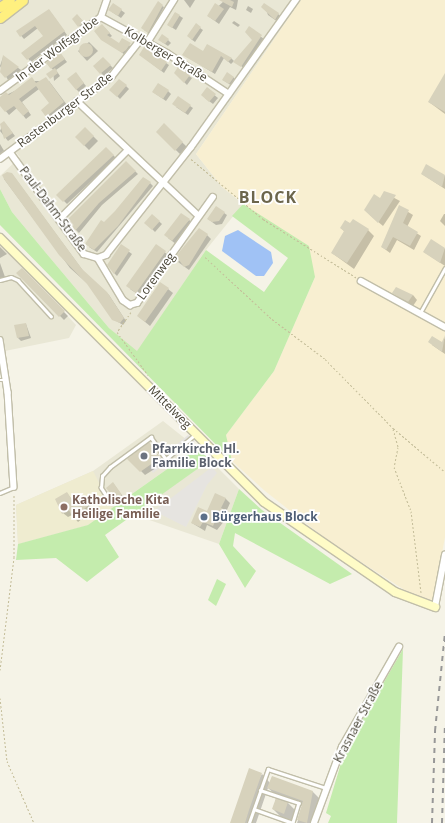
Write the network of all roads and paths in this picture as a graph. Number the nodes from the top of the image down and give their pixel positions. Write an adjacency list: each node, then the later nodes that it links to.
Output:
1 (10, 0): 6 (highway)
2 (23, 0): 8 (highway)
3 (107, 0): 7 (street, In der Wolfsgrube)
4 (174, 0): 10 (street)
5 (296, 0): 12 (street, Paul-Dahm-Straße)
6 (0, 7)
7 (101, 17): 9 (street, Kolberger Straße); 11 (street, In der Wolfsgrube)
8 (0, 18)
9 (141, 39): 10 (street, Kolberger Straße); 13 (street, Rastenburger Straße)
10 (147, 43): 12 (street, Kolberger Straße)
11 (0, 92)
12 (229, 94): 16 (street, Paul-Dahm-Straße)
13 (77, 102): 14 (street); 15 (street, Rastenburger Straße)
14 (128, 151): 18 (street); 21 (street)
15 (10, 152): 17 (street, Rastenburger Straße); 21 (street, Paul-Dahm-Straße)
16 (186, 154): 18 (street, Paul-Dahm-Straße); 27 (path)
17 (0, 159)
18 (163, 183): 20 (street); 24 (street, Paul-Dahm-Straße)
19 (213, 198): 20 (street, Lorenweg)
20 (198, 215): 28 (street, Lorenweg)
21 (59, 220): 24 (street, Paul-Dahm-Straße)
22 (0, 238): 34 (main road, Mittelweg)
23 (205, 257): 35 (path)
24 (98, 258): 28 (street, Lorenweg)
25 (445, 268): 29 (lane)
26 (0, 280): 30 (lane)
27 (361, 281): 29 (street)
28 (137, 303): 34 (path)
29 (419, 315): 31 (street)
30 (51, 316)
31 (445, 327)
32 (0, 340): 33 (street)
33 (3, 380): 38 (street)
34 (151, 388): 36 (main road, Mittelweg)
35 (393, 428): 37 (path); 42 (path)
36 (196, 433): 40 (lane); 42 (main road, Mittelweg)
37 (445, 472)
38 (14, 487): 39 (lane); 45 (path)
39 (0, 493)
40 (110, 502)
41 (445, 555): 43 (street)
42 (422, 605): 43 (main road, Mittelweg)
43 (435, 607)
44 (399, 647): 47 (street, Krasnaer Straße)
45 (0, 670)
46 (0, 698): 50 (path)
47 (327, 788): 48 (lane); 53 (street, Krasnaer Straße)
48 (260, 790): 49 (lane); 52 (lane)
49 (254, 809): 51 (lane); 52 (lane)
50 (34, 823)
51 (249, 823)
52 (293, 823)
53 (314, 823)

